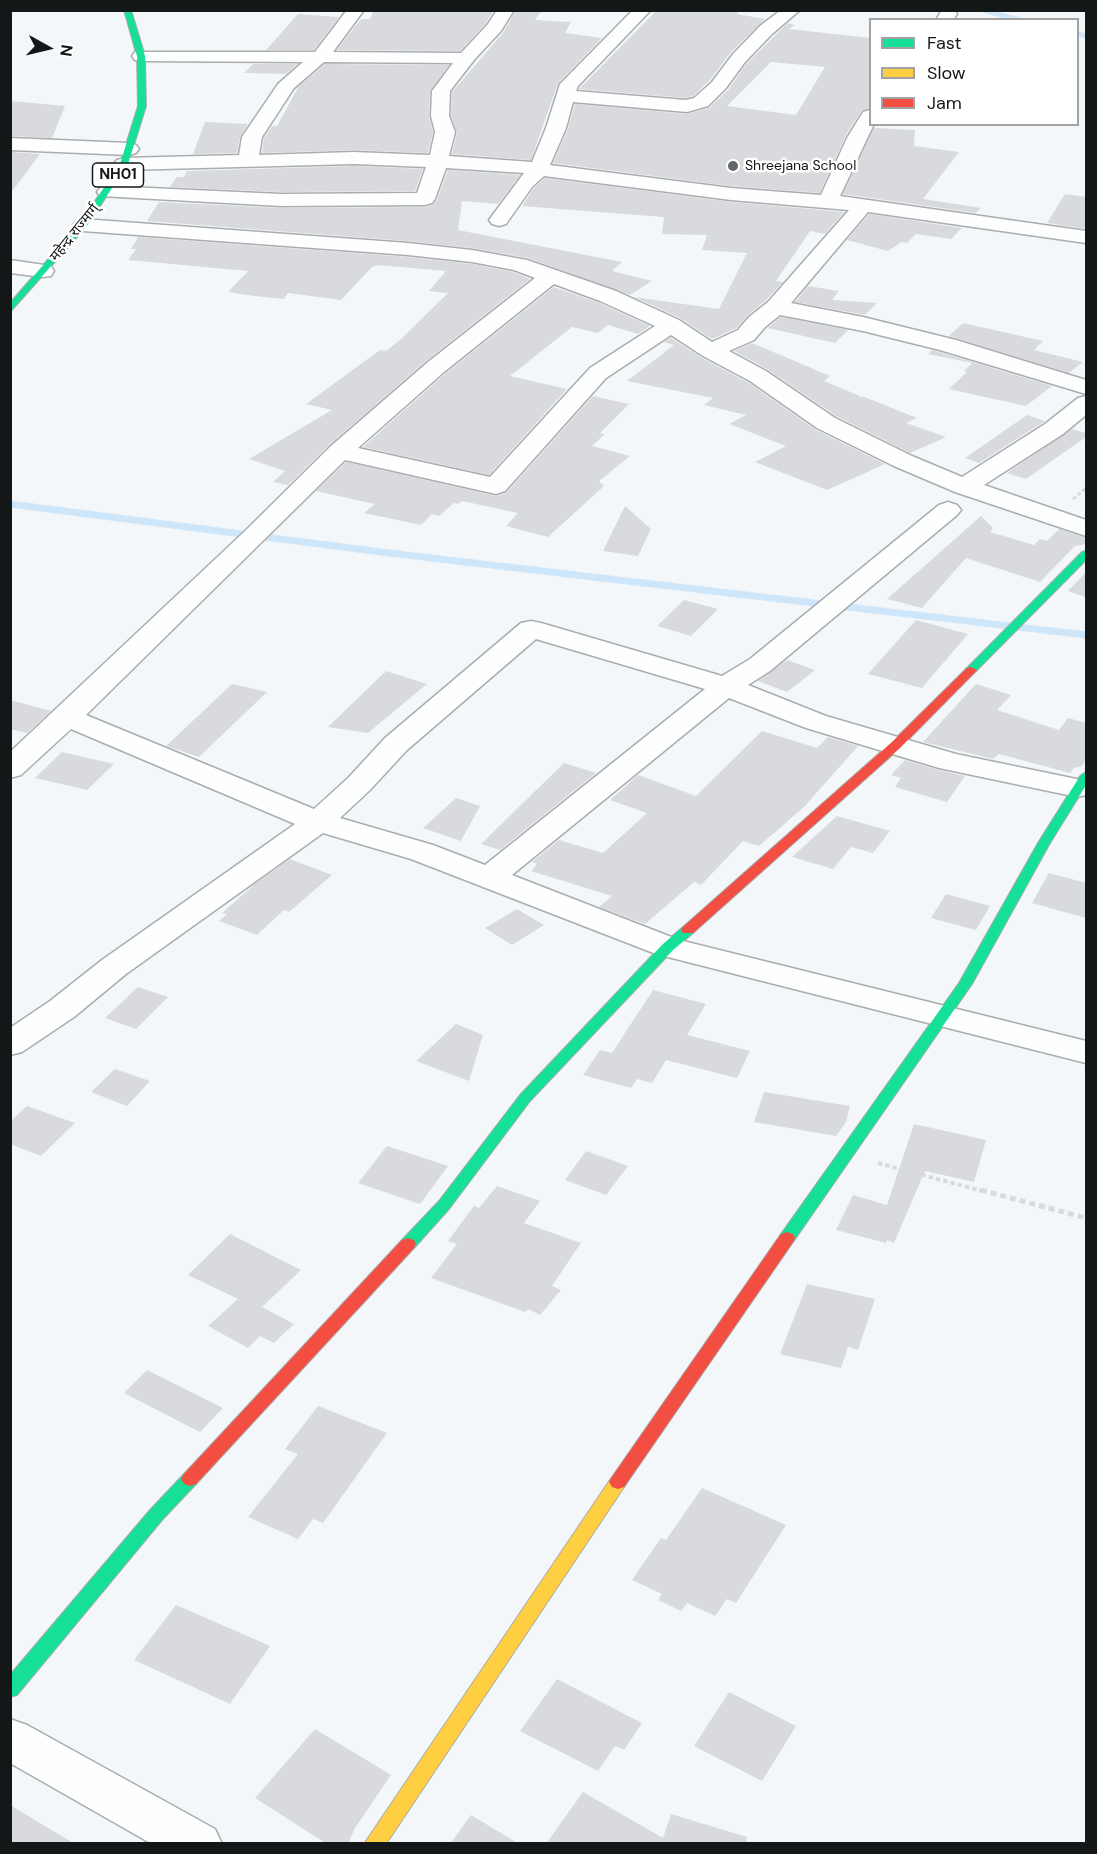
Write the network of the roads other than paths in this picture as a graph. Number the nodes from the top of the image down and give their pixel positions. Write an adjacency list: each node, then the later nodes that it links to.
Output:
1 (127, 10): 6 (main road, महेन्द्र राज्मार्ग् / NH01)
2 (356, 10): 7 (street)
3 (506, 10): 8 (street)
4 (643, 10): 9 (street)
5 (792, 10): 9 (street)
6 (141, 56): 7 (street); 12 (main road, महेन्द्र राज्मार्ग् / NH01)
7 (318, 58): 8 (street); 13 (street)
8 (466, 58): 14 (street)
9 (566, 96): 15 (street)
10 (869, 118): 17 (street)
11 (10, 144): 12 (street)
12 (126, 157): 13 (street); 16 (main road, महेन्द्र राज्मार्ग् / NH01)
13 (248, 160): 14 (street)
14 (438, 161): 15 (street); 16 (street)
15 (538, 170): 17 (street); 19 (street)
16 (107, 192): 20 (main road, महेन्द्र राज्मार्ग् / NH01)
17 (828, 201): 18 (street)
18 (863, 206): 21 (street); 25 (street)
19 (500, 220)
20 (83, 225): 23 (main road, महेन्द्र राज्मार्ग् / NH01); 24 (street)
21 (1086, 237)
22 (10, 266): 23 (street)
23 (43, 271): 26 (main road, महेन्द्र राज्मार्ग् / NH01)
24 (550, 276): 27 (street); 31 (street)
25 (776, 307): 28 (street); 29 (street)
26 (10, 309)
27 (671, 326): 28 (street); 31 (street)
28 (711, 351): 32 (street)
29 (1086, 387)
30 (1086, 403): 32 (street)
31 (340, 451): 37 (street)
32 (964, 487): 34 (street)
33 (948, 510): 36 (street)
34 (1086, 528)
35 (1086, 554): 38 (main road)
36 (726, 686): 38 (street); 41 (street); 42 (street)
37 (67, 717): 39 (street); 41 (street)
38 (896, 745): 40 (street); 43 (main road)
39 (10, 769)
40 (1082, 782): 44 (main road)
41 (318, 822): 42 (street); 45 (street)
42 (489, 878): 43 (street)
43 (668, 947): 44 (street); 47 (main road)
44 (942, 1016): 46 (street); 50 (main road)
45 (10, 1044)
46 (1086, 1053)
47 (10, 1689)
48 (10, 1740): 49 (street)
49 (198, 1844)
50 (374, 1844)

